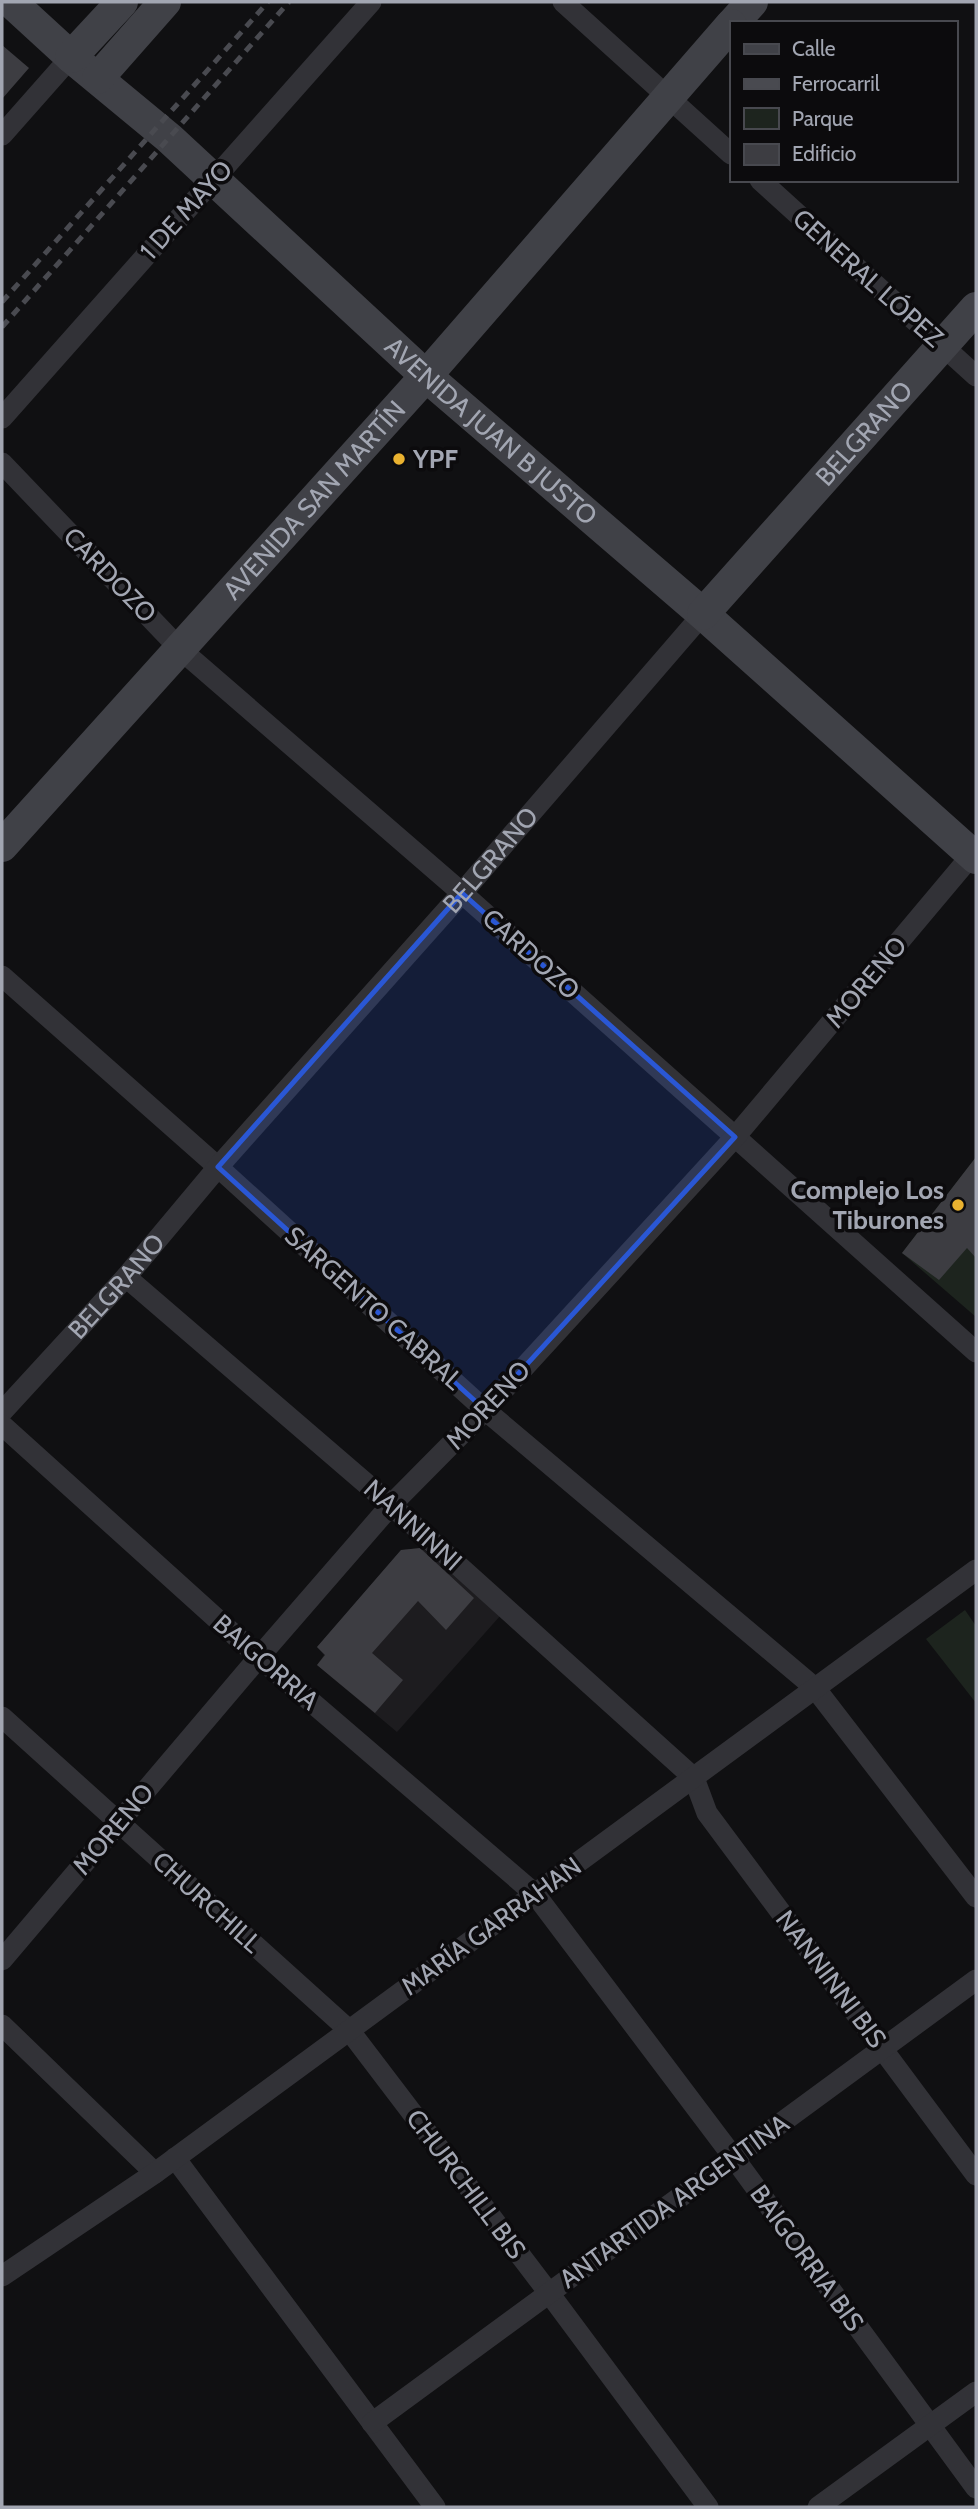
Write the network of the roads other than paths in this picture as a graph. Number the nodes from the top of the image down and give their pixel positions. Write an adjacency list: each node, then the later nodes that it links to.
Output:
1 (10, 2): 9 (street, AVENIDA JUAN B JUSTO)
2 (122, 2): 9 (street)
3 (165, 2): 10 (street)
4 (370, 2): 14 (street, 1 DE MAYO)
5 (563, 2): 11 (street)
6 (752, 2): 7 (street, AVENIDA SAN MARTÍN)
7 (735, 21)
8 (730, 26): 11 (street, AVENIDA SAN MARTÍN)
9 (71, 57): 10 (street, AVENIDA JUAN B JUSTO); 12 (street)
10 (98, 78): 14 (street, AVENIDA JUAN B JUSTO)
11 (668, 96): 13 (street); 18 (street, AVENIDA SAN MARTÍN)
12 (2, 135)
13 (730, 153)
14 (213, 179): 18 (street, AVENIDA JUAN B JUSTO); 20 (street, 1 DE MAYO)
15 (762, 182): 17 (street, GENERAL LÓPEZ)
16 (976, 308): 17 (street, BELGRANO)
17 (943, 346): 19 (street, GENERAL LÓPEZ); 22 (street, BELGRANO)
18 (426, 376): 22 (street, AVENIDA JUAN B JUSTO); 23 (street, AVENIDA SAN MARTÍN)
19 (976, 376)
20 (2, 418)
21 (2, 463): 23 (street, CARDOZO)
22 (703, 614): 25 (street, AVENIDA JUAN B JUSTO); 26 (street, BELGRANO)
23 (180, 649): 24 (street, AVENIDA SAN MARTÍN); 26 (street, CARDOZO)
24 (2, 846)
25 (975, 854): 28 (street, MORENO)
26 (462, 892): 28 (street, CARDOZO); 29 (street, BELGRANO)
27 (2, 976): 29 (street, SARGENTO CABRAL)
28 (735, 1137): 31 (street, CARDOZO); 32 (street, MORENO)
29 (218, 1167): 30 (street, BELGRANO); 32 (street, SARGENTO CABRAL)
30 (126, 1277): 33 (street, BELGRANO); 35 (street, NANNINNI)
31 (976, 1352)
32 (485, 1410): 35 (street, MORENO); 38 (street, SARGENTO CABRAL)
33 (2, 1412)
34 (2, 1425): 37 (street, BAIGORRIA)
35 (391, 1505): 37 (street, MORENO); 40 (street, NANNINNI)
36 (976, 1570): 38 (street, MARÍA GARRAHAN)
37 (258, 1657): 41 (street, MORENO); 42 (street, BAIGORRIA)
38 (815, 1688): 40 (street, MARÍA GARRAHAN); 43 (street, SARGENTO CABRAL)
39 (2, 1717): 41 (street, CHURCHILL)
40 (694, 1778): 42 (street, MARÍA GARRAHAN); 48 (street, NANNINNI BIS)
41 (119, 1822): 44 (street, MORENO); 47 (street, CHURCHILL)
42 (535, 1894): 47 (street, MARÍA GARRAHAN); 50 (street, BAIGORRIA BIS)
43 (976, 1897)
44 (2, 1960)
45 (976, 1980): 48 (street, ANTARTIDA ARGENTINA)
46 (2, 2025): 51 (street)
47 (349, 2030): 49 (street, MARÍA GARRAHAN); 54 (street, CHURCHILL BIS)
48 (882, 2049): 50 (street, ANTARTIDA ARGENTINA); 52 (street, NANNINNI BIS)
49 (175, 2158): 51 (street, MARÍA GARRAHAN); 56 (street)
50 (734, 2158): 54 (street, ANTARTIDA ARGENTINA); 57 (street, BAIGORRIA BIS)
51 (155, 2173): 53 (street, MARÍA GARRAHAN)
52 (976, 2175)
53 (2, 2276)
54 (549, 2293): 56 (street, ANTARTIDA ARGENTINA); 60 (street, CHURCHILL BIS)
55 (976, 2392): 57 (street)
56 (372, 2423): 59 (street)
57 (930, 2426): 58 (street, BAIGORRIA BIS); 61 (street)
58 (976, 2488)
59 (435, 2507)
60 (708, 2507)
61 (818, 2507)

